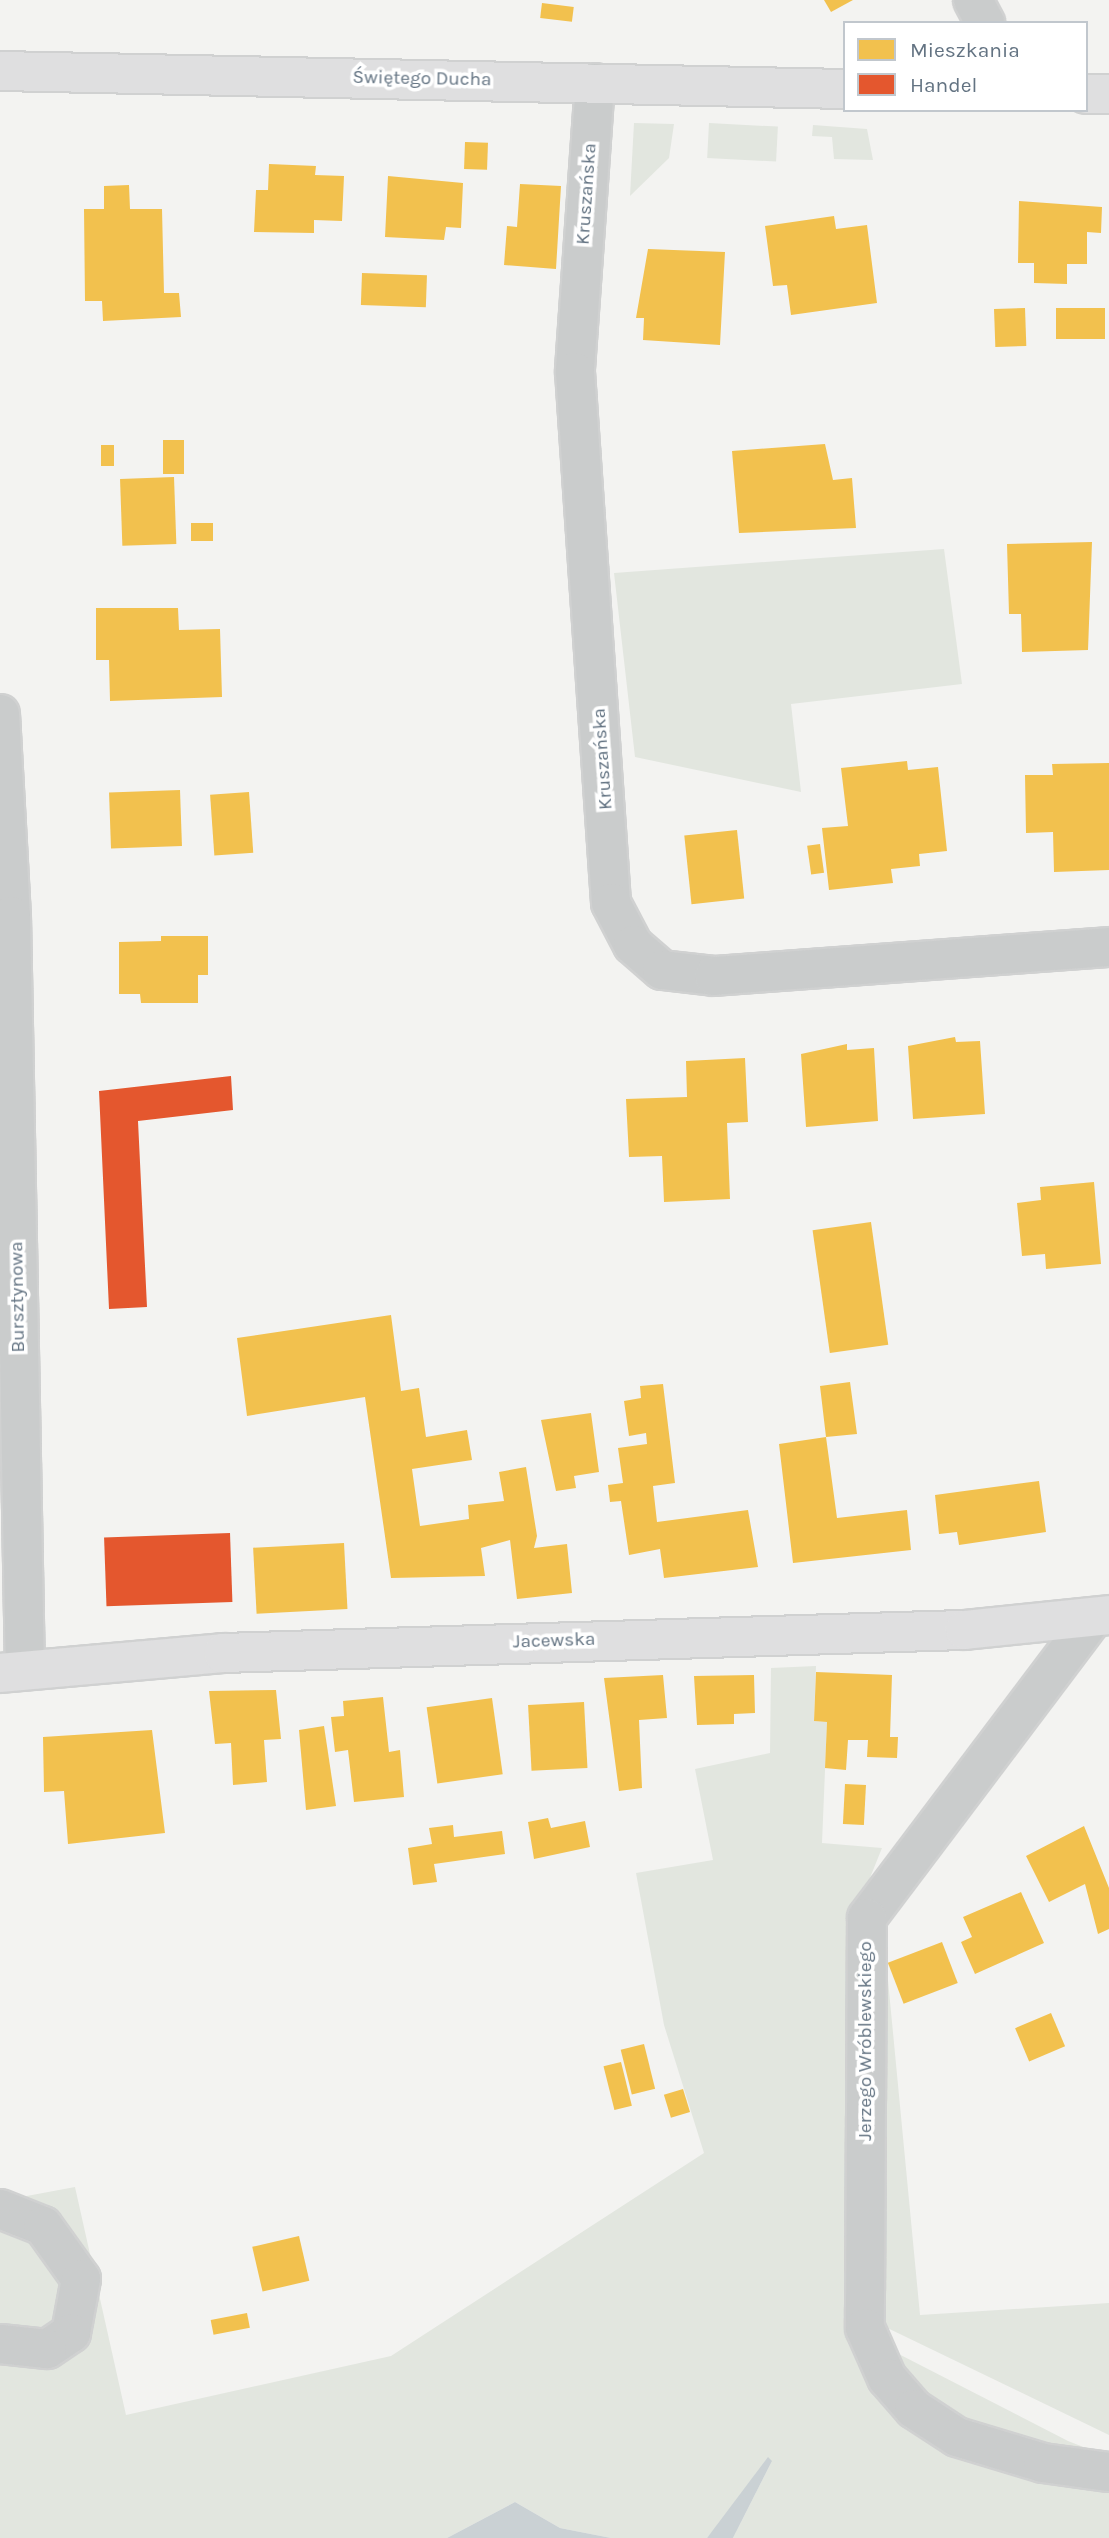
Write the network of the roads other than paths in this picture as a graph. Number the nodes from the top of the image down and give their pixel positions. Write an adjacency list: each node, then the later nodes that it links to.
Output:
1 (973, 0): 2 (street)
2 (984, 21)
3 (0, 71): 4 (street, Świętego Ducha)
4 (595, 83): 5 (street, Świętego Ducha); 9 (street, Kruszańska)
5 (843, 89)
6 (1088, 94): 7 (street)
7 (1109, 94)
8 (0, 715): 11 (street, Bursztynowa)
9 (1109, 947)
10 (1100, 1617): 11 (street, Jacewska); 14 (street, Jerzego Wróblewskiego)
11 (13, 1672)
12 (0, 2210): 13 (street)
13 (0, 2344)
14 (1109, 2472)

